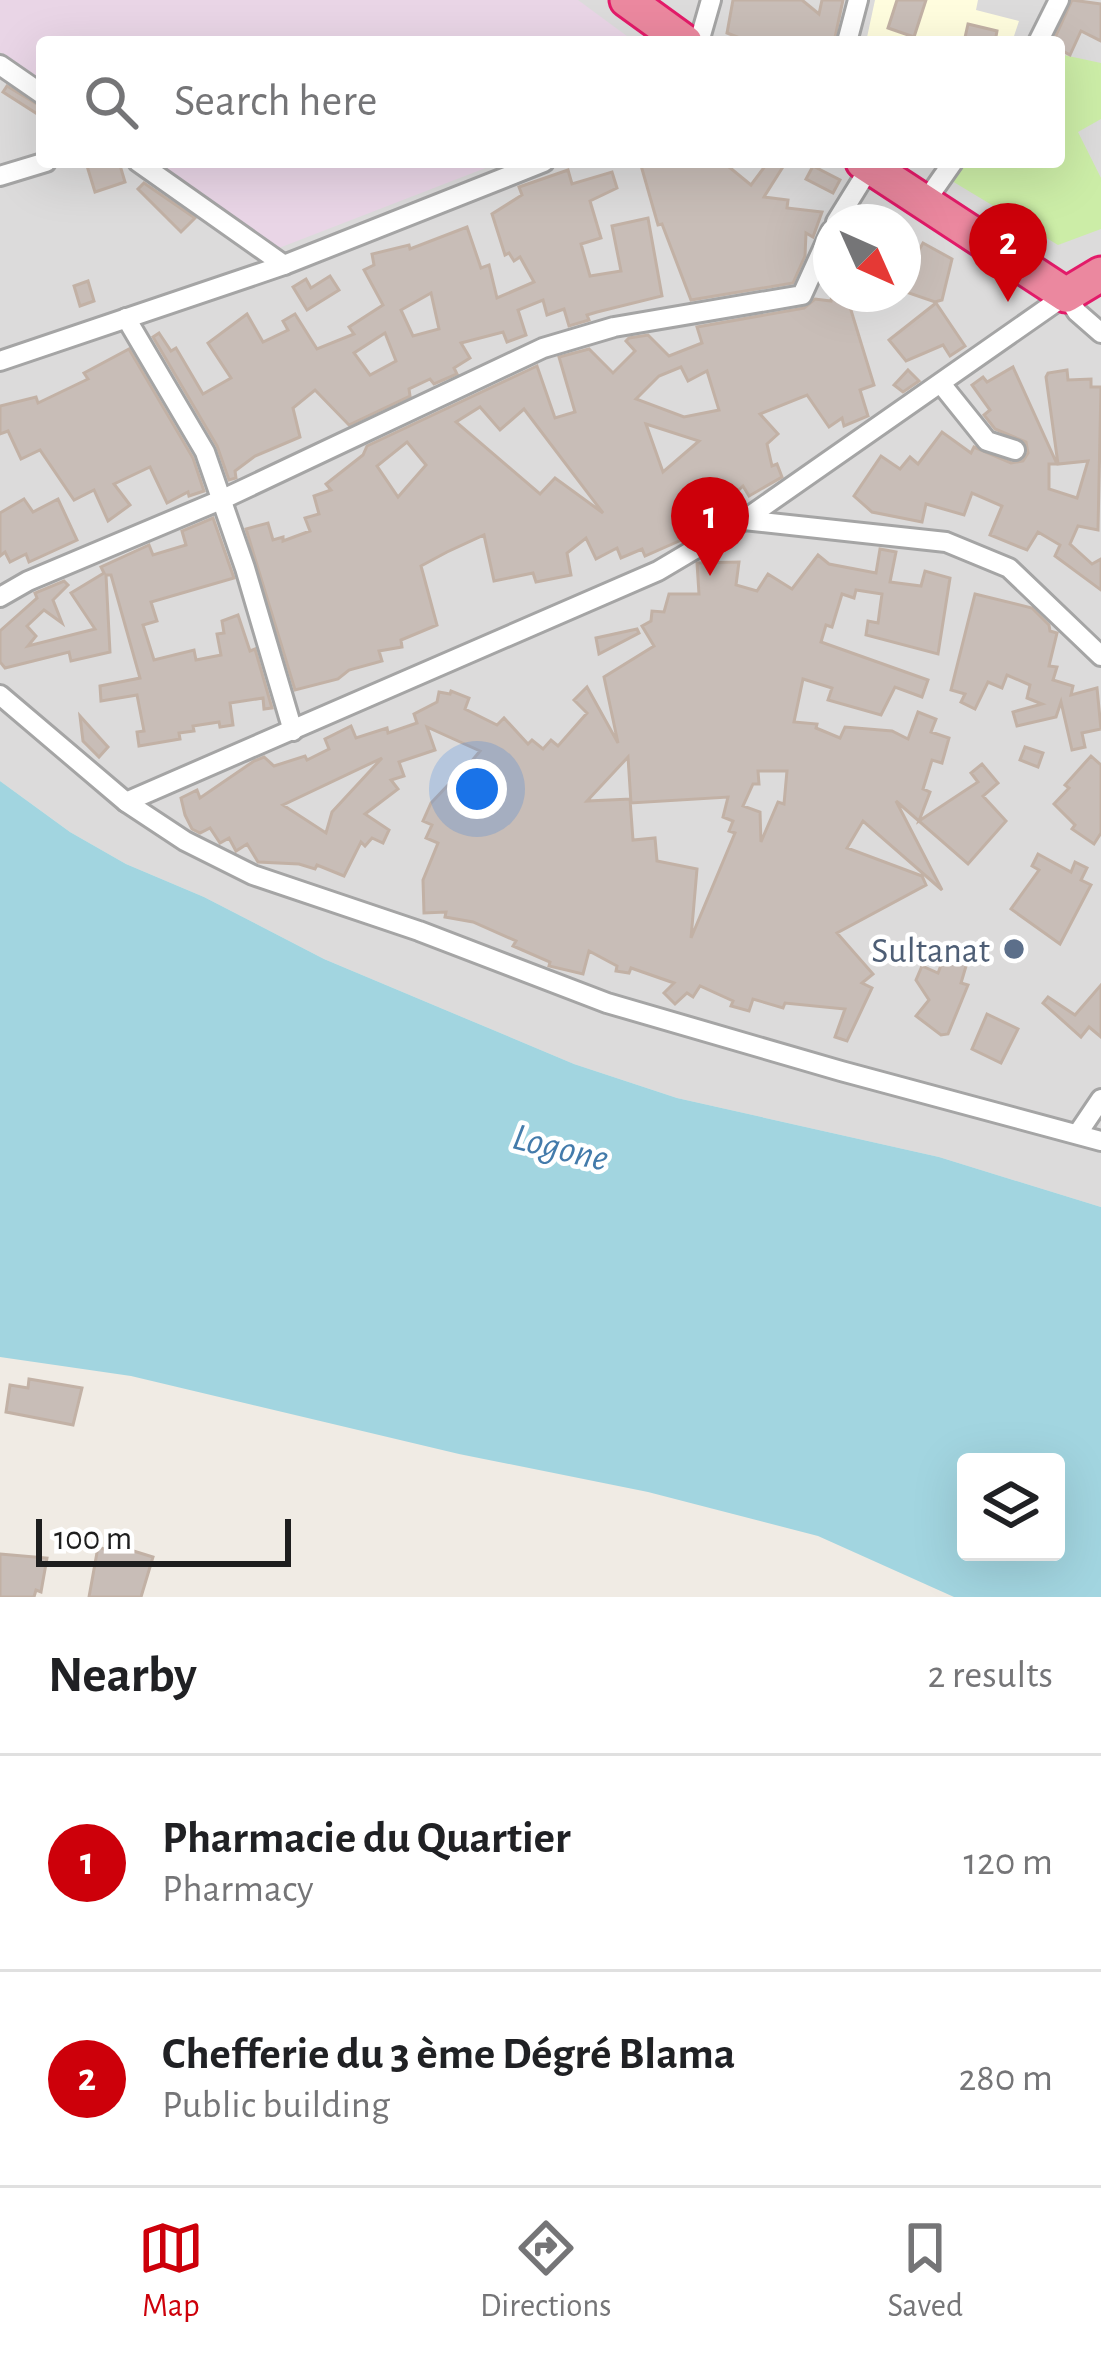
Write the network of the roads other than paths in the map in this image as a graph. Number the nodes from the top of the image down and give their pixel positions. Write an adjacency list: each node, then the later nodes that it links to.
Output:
1 (627, 0): 5 (highway)
2 (711, 0): 6 (street)
3 (858, 0): 7 (street)
4 (1059, 0): 8 (street)
5 (677, 36)
6 (701, 36)
7 (849, 36)
8 (1042, 36)
9 (0, 65): 10 (street)
10 (36, 90)
11 (36, 165): 17 (street)
12 (147, 168): 20 (street)
13 (529, 168): 20 (street)
14 (865, 168): 19 (street)
15 (873, 168): 18 (highway)
16 (949, 168): 18 (street)
17 (0, 176)
18 (925, 202): 23 (highway)
19 (846, 204)
20 (284, 265): 24 (street)
21 (813, 271): 29 (street)
22 (1101, 274): 23 (highway)
23 (1066, 295): 25 (street); 27 (street)
24 (126, 318): 26 (street); 29 (street)
25 (1101, 333)
26 (0, 361)
27 (942, 385): 28 (street); 30 (street)
28 (1016, 450)
29 (223, 499): 31 (street); 34 (street)
30 (744, 520): 32 (street); 34 (street)
31 (0, 597)
32 (1101, 656)
33 (0, 694): 35 (street)
34 (293, 731): 35 (street)
35 (127, 802): 37 (street)
36 (1101, 1099): 37 (street)
37 (1078, 1132): 38 (street)
38 (1101, 1141)

